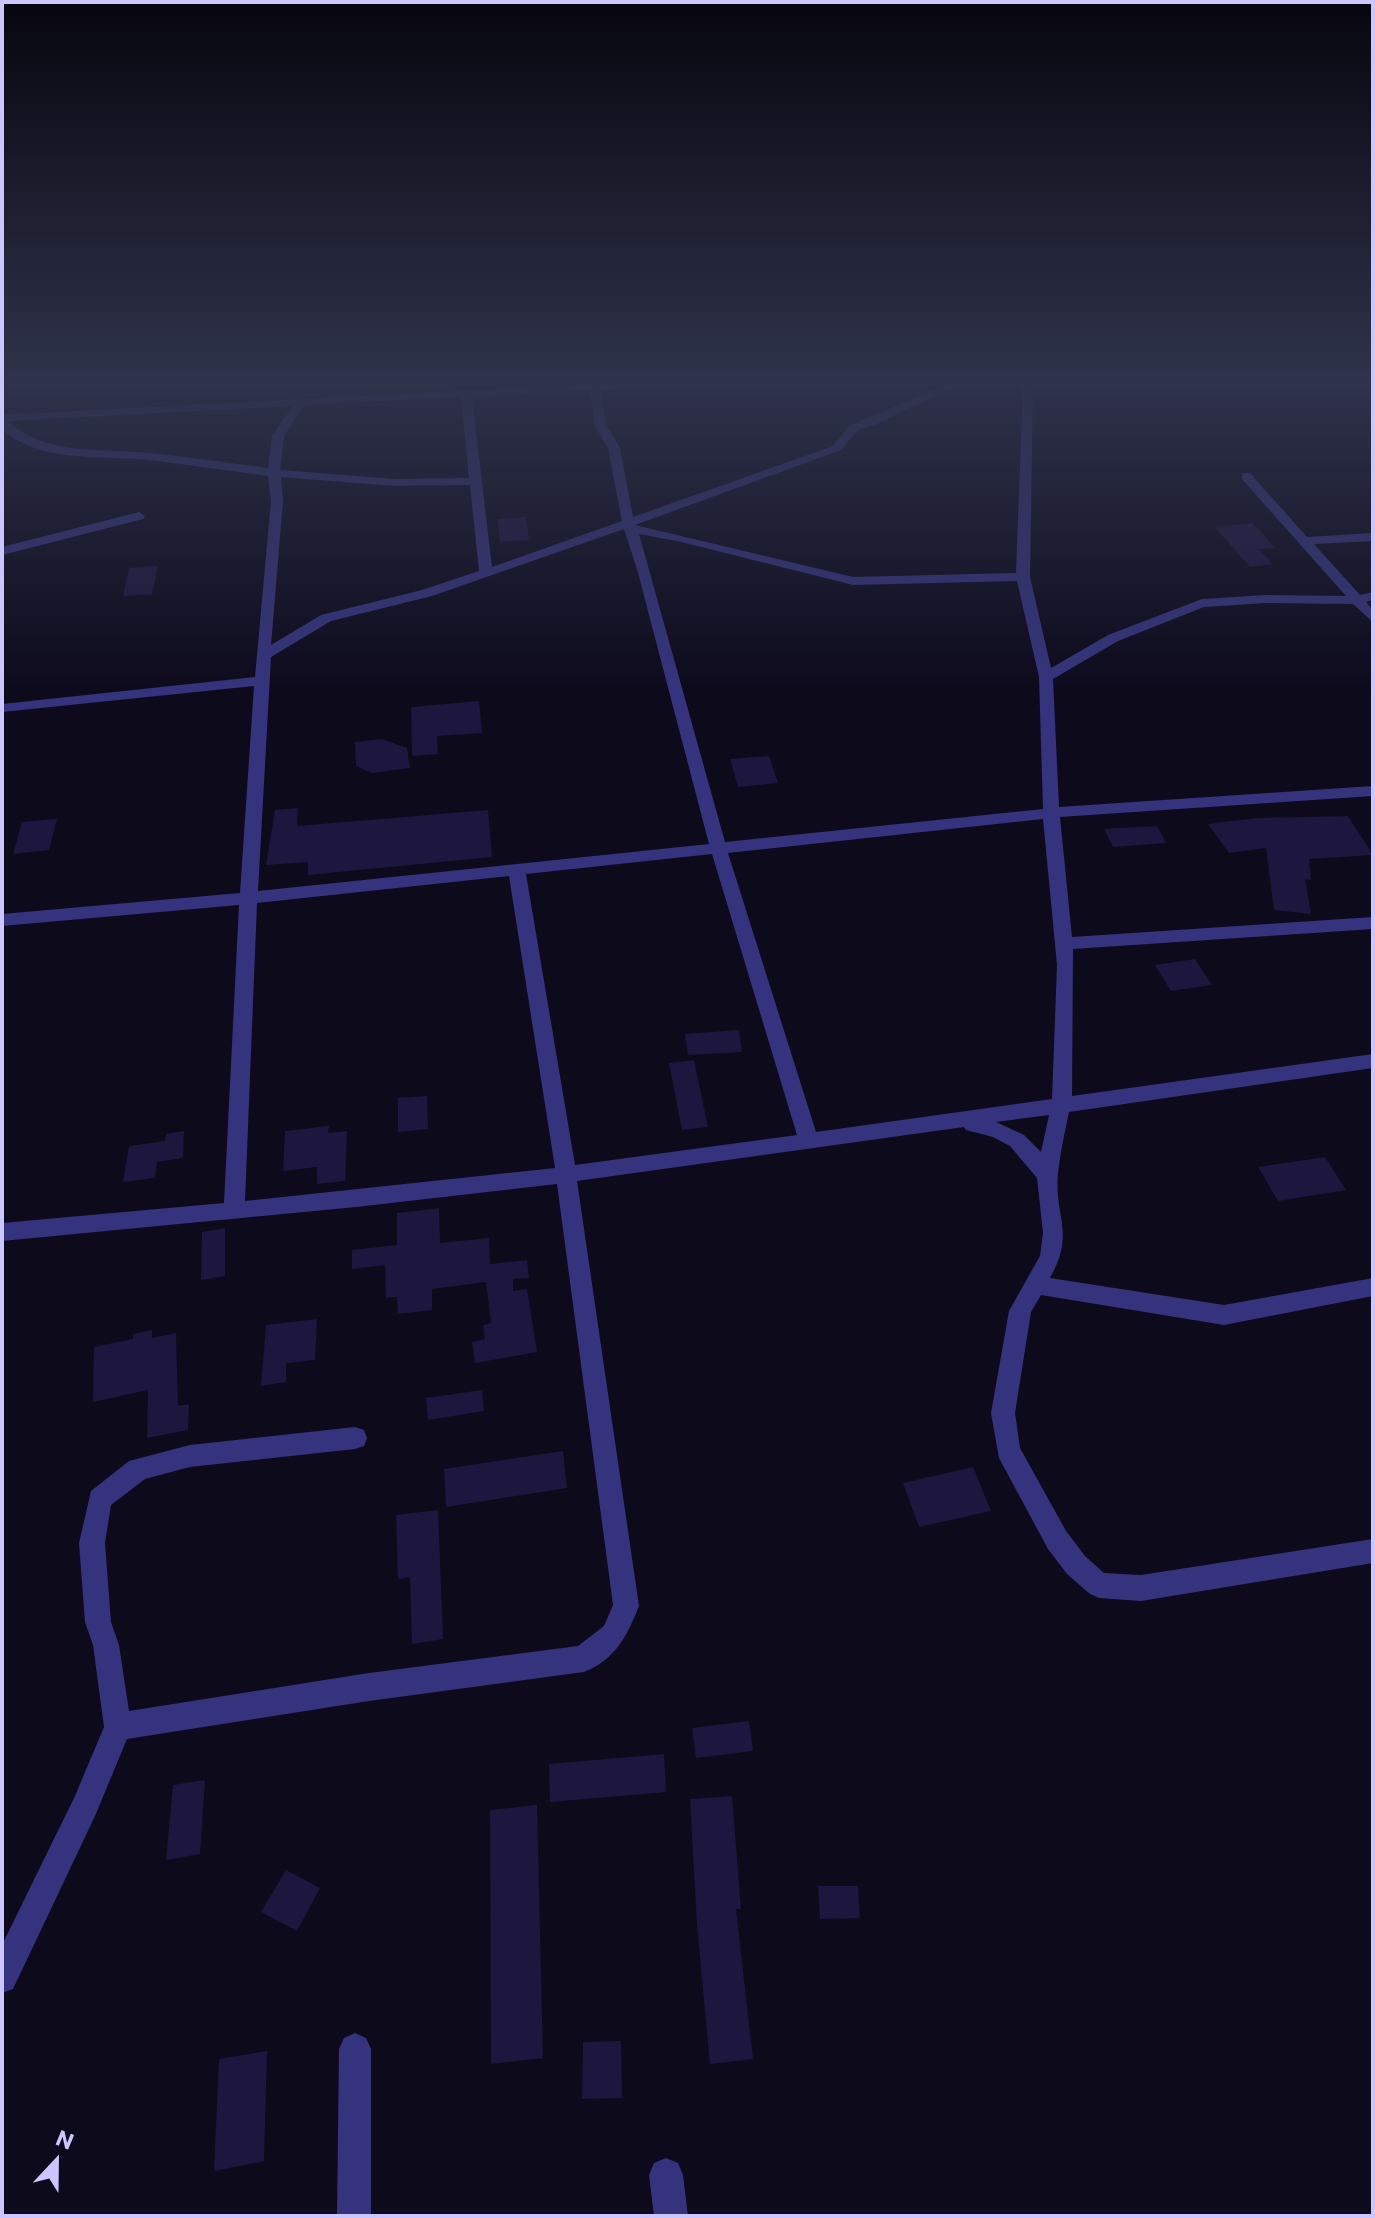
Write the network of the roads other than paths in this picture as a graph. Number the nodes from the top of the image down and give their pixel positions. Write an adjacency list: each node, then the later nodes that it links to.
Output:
1 (275, 488): 17 (street)
2 (477, 488): 12 (street)
3 (622, 488): 8 (street)
4 (730, 488): 8 (street)
5 (1024, 488): 13 (street)
6 (1256, 488): 10 (street)
7 (139, 516): 11 (street)
8 (629, 525): 12 (street); 13 (street); 23 (street)
9 (1373, 537): 10 (street)
10 (1302, 541): 15 (street)
11 (2, 551)
12 (486, 572): 17 (street)
13 (1023, 577): 18 (street)
14 (1373, 596): 15 (street)
15 (1356, 600): 16 (street); 18 (street)
16 (1373, 618)
17 (264, 655): 19 (street)
18 (1046, 677): 22 (street)
19 (263, 681): 20 (street); 25 (street)
20 (2, 708)
21 (1373, 791): 22 (street)
22 (1051, 813): 23 (street); 28 (street)
23 (718, 847): 24 (street); 32 (street)
24 (517, 870): 25 (street); 33 (street)
25 (249, 898): 26 (street); 35 (street)
26 (2, 920)
27 (1373, 923): 28 (street)
28 (1063, 944): 30 (street)
29 (1373, 1061): 30 (street)
30 (1061, 1106): 31 (street); 34 (street)
31 (956, 1123): 32 (street); 34 (street)
32 (808, 1139): 33 (street)
33 (566, 1174): 35 (street); 41 (street)
34 (1047, 1177): 37 (street)
35 (234, 1210): 36 (street)
36 (2, 1232)
37 (1035, 1285): 38 (street); 40 (street)
38 (1373, 1287)
39 (355, 1438): 41 (street)
40 (1373, 1551)
41 (118, 1727): 42 (street)
42 (2, 1978)
43 (355, 2049): 45 (street)
44 (666, 2175): 46 (street)
45 (354, 2216)
46 (671, 2216)

